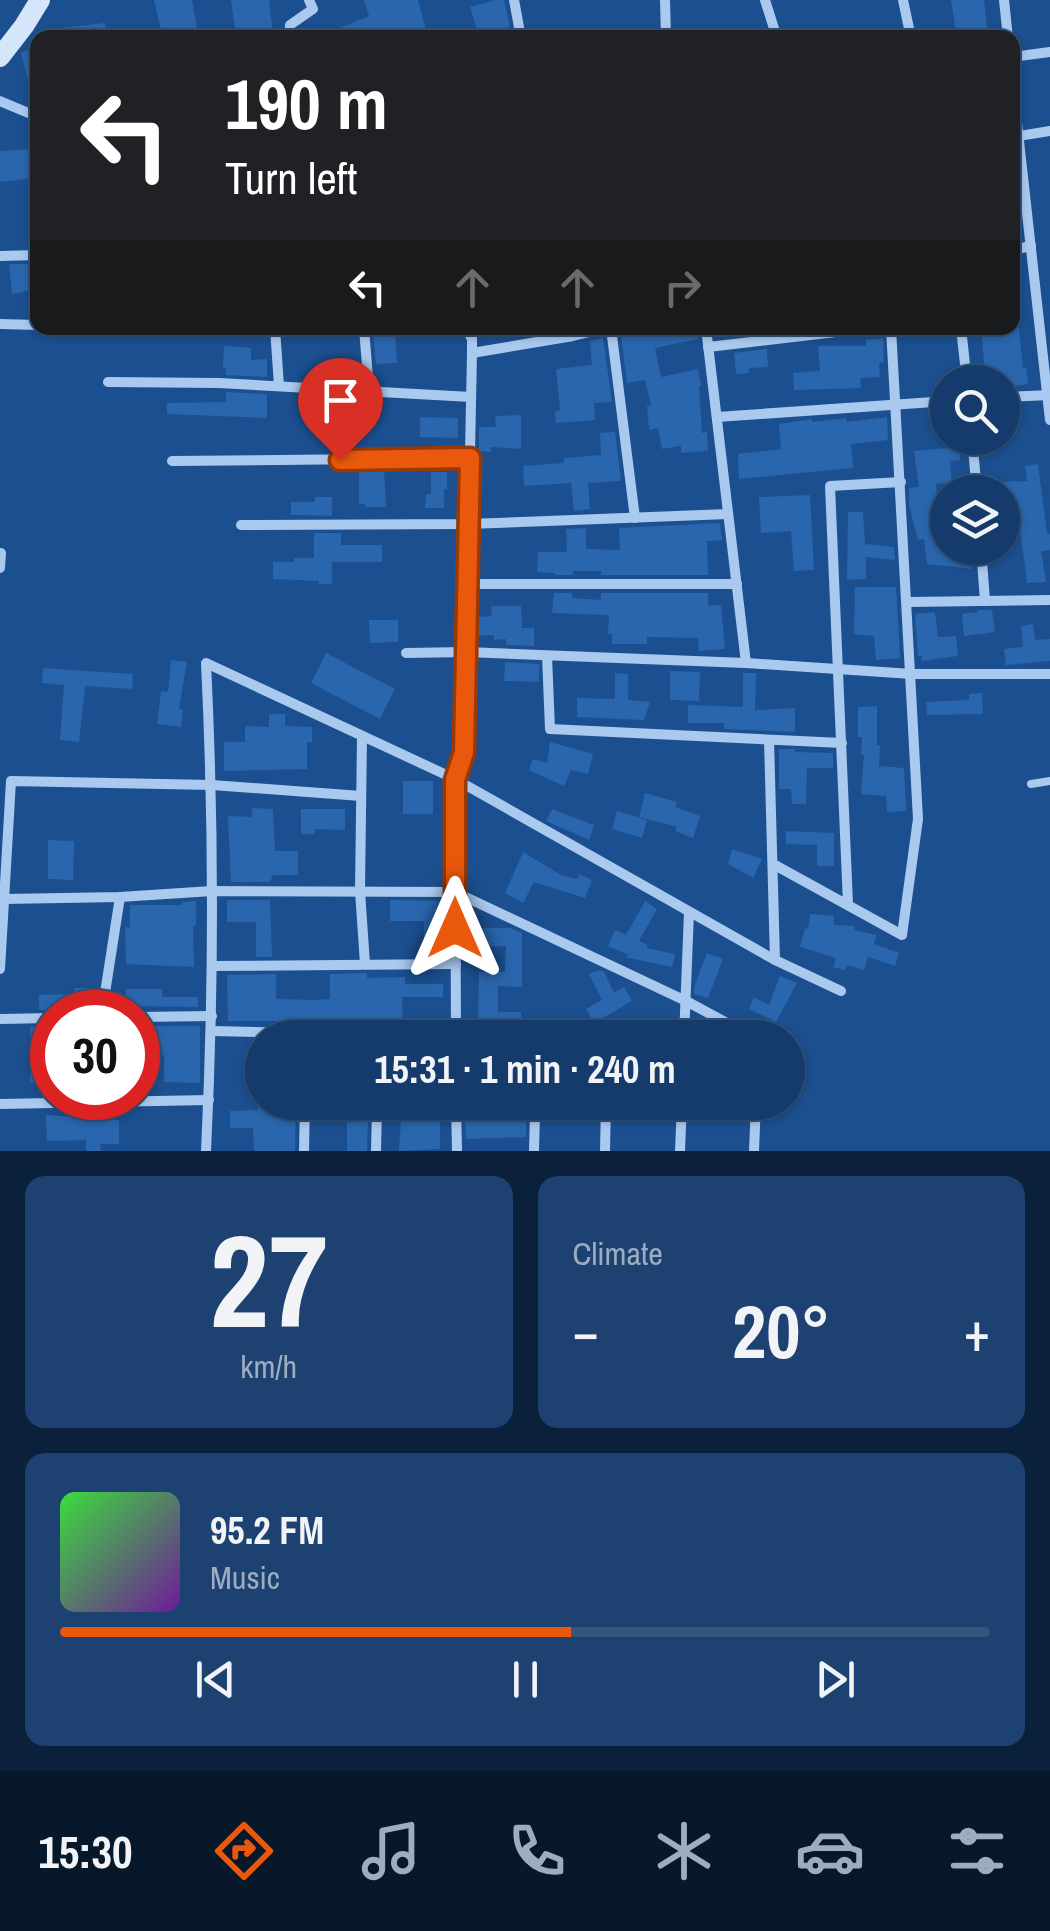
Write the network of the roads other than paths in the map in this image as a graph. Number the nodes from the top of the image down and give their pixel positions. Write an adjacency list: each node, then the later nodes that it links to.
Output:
1 (40, 0): 16 (street)
2 (309, 0): 8 (street)
3 (514, 0): 9 (street)
4 (666, 0): 10 (street)
5 (765, 0): 11 (street)
6 (904, 0): 12 (street)
7 (1004, 0): 13 (street)
8 (290, 30)
9 (520, 30)
10 (666, 30)
11 (774, 30)
12 (910, 30)
13 (1007, 30)
14 (1050, 52): 15 (street)
15 (1020, 56)
16 (0, 57)
17 (0, 101): 18 (street)
18 (30, 114)
19 (1050, 131): 20 (street)
20 (1020, 135)
21 (1020, 165): 22 (street)
22 (1031, 246): 23 (street); 43 (street)
23 (1020, 248)
24 (30, 255): 25 (street)
25 (0, 256)
26 (0, 324): 27 (street)
27 (30, 324)
28 (276, 335): 41 (street)
29 (365, 335): 42 (street)
30 (470, 335): 38 (street)
31 (556, 335): 38 (street)
32 (609, 335): 54 (street)
33 (707, 335): 37 (street)
34 (807, 335): 37 (street)
35 (892, 335): 47 (street)
36 (963, 335): 39 (street)
37 (708, 346): 48 (street)
38 (472, 352): 45 (street)
39 (965, 365)
40 (108, 382): 41 (street)
41 (278, 386): 42 (street)
42 (369, 391): 45 (street)
43 (1048, 395): 44 (street); 49 (street)
44 (1020, 396)
45 (470, 397): 50 (street)
46 (930, 402): 47 (street)
47 (897, 404): 48 (street); 52 (street)
48 (717, 416): 53 (street)
49 (1050, 420)
50 (470, 458): 51 (street); 55 (street)
51 (172, 460)
52 (901, 482): 64 (street); 69 (street)
53 (728, 514): 54 (street); 61 (street)
54 (635, 518): 55 (street)
55 (468, 524): 56 (street); 60 (street)
56 (241, 525)
57 (1, 553): 59 (street)
58 (983, 565): 63 (street)
59 (0, 568)
60 (467, 584): 61 (street); 65 (street)
61 (736, 584): 68 (street)
62 (1050, 600): 63 (street)
63 (986, 601): 64 (street)
64 (908, 602): 70 (street)
65 (466, 652): 66 (street); 67 (street); 75 (street)
66 (406, 653)
67 (548, 656): 68 (street); 73 (street)
68 (746, 663): 69 (street)
69 (837, 670): 70 (street); 74 (street)
70 (912, 674): 71 (street); 87 (street)
71 (1050, 674)
72 (362, 736): 75 (street); 78 (street); 80 (street)
73 (769, 740): 74 (street); 81 (street)
74 (842, 744): 87 (street)
75 (455, 780): 84 (street); 88 (street)
76 (1050, 780): 79 (lane)
77 (6, 781): 78 (street); 86 (street)
78 (212, 784): 80 (street); 82 (street)
79 (1031, 784)
80 (361, 796): 83 (street)
81 (772, 864): 87 (street); 90 (street)
82 (212, 890): 83 (street); 85 (street); 93 (street)
83 (360, 891): 84 (street); 91 (street)
84 (455, 892): 92 (street); 97 (street)
85 (120, 896): 86 (street); 95 (street)
86 (4, 899): 89 (street)
87 (848, 904)
88 (689, 912): 90 (street); 97 (street)
89 (0, 948): 94 (street)
90 (775, 960): 96 (street)
91 (364, 964): 92 (street); 93 (street)
92 (456, 964): 102 (street)
93 (212, 966): 98 (street)
94 (0, 969)
95 (105, 990)
96 (841, 991)
97 (686, 1001): 103 (street); 104 (street)
98 (212, 1016): 99 (street); 105 (street)
99 (160, 1017)
100 (30, 1018): 101 (street)
101 (0, 1019)
102 (456, 1020)
103 (685, 1020)
104 (721, 1020)
105 (212, 1031): 106 (street); 107 (street)
106 (245, 1032)
107 (208, 1100): 108 (street); 116 (street)
108 (0, 1104)
109 (305, 1120): 117 (street)
110 (376, 1120): 118 (street)
111 (456, 1120): 119 (street)
112 (535, 1120): 120 (street)
113 (606, 1120): 121 (street)
114 (681, 1120): 122 (street)
115 (755, 1120): 123 (street)
116 (206, 1151)
117 (304, 1151)
118 (376, 1151)
119 (456, 1151)
120 (534, 1151)
121 (605, 1151)
122 (680, 1151)
123 (754, 1151)

